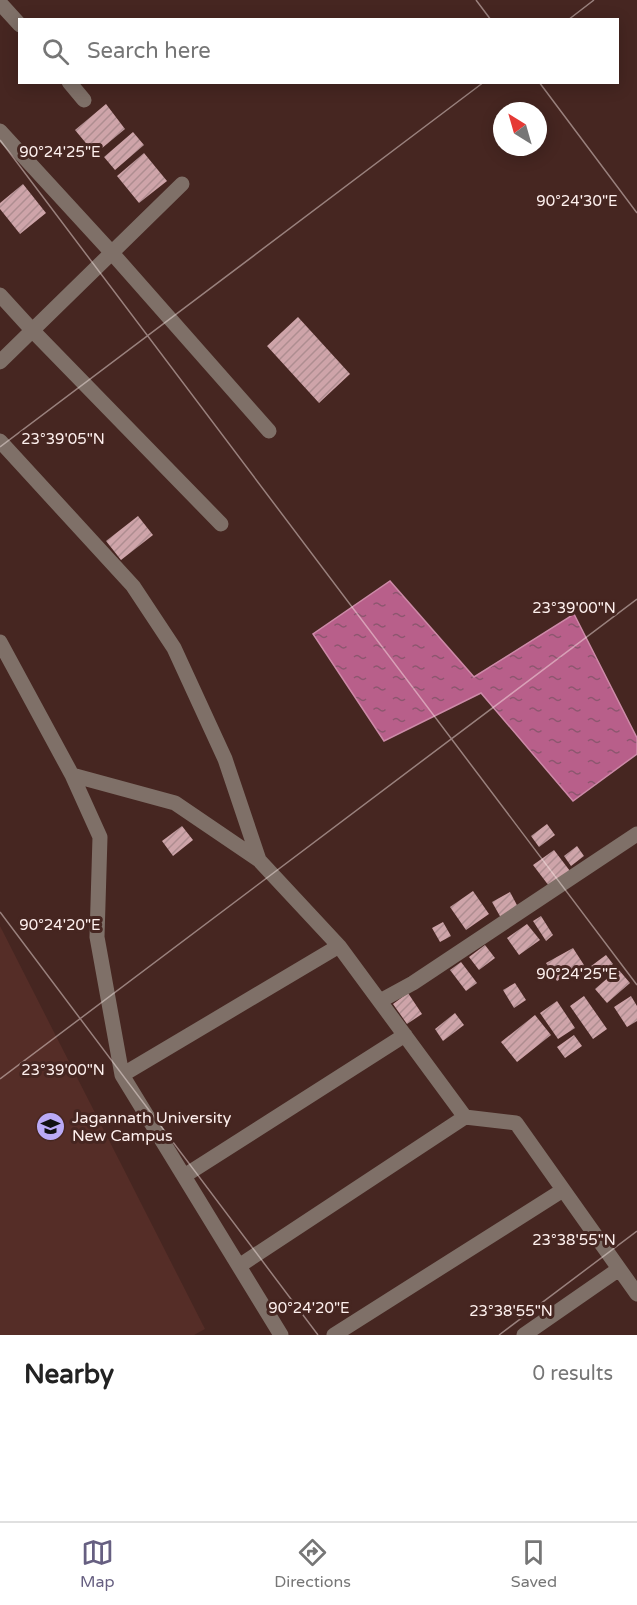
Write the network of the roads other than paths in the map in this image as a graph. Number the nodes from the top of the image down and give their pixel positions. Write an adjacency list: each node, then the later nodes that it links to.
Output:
1 (0, 3): 2 (street)
2 (18, 24)
3 (71, 84): 4 (street)
4 (84, 100)
5 (0, 131): 7 (street)
6 (182, 184): 7 (street)
7 (112, 253): 9 (street); 11 (street)
8 (0, 295): 9 (street)
9 (32, 330): 10 (street); 13 (street)
10 (0, 362)
11 (269, 431)
12 (0, 441): 17 (street)
13 (221, 524)
14 (0, 642): 15 (street)
15 (72, 775): 17 (street); 21 (street)
16 (637, 834): 19 (street)
17 (259, 860): 18 (street)
18 (339, 946): 19 (street); 21 (street)
19 (381, 1001): 20 (street)
20 (405, 1035): 22 (street); 23 (street)
21 (122, 1075): 23 (street)
22 (465, 1117): 24 (street); 25 (street)
23 (184, 1176): 25 (street)
24 (563, 1190): 26 (street); 29 (street)
25 (239, 1266): 28 (street)
26 (619, 1269): 27 (street); 30 (street)
27 (637, 1294)
28 (281, 1335)
29 (334, 1335)
30 (524, 1335)

